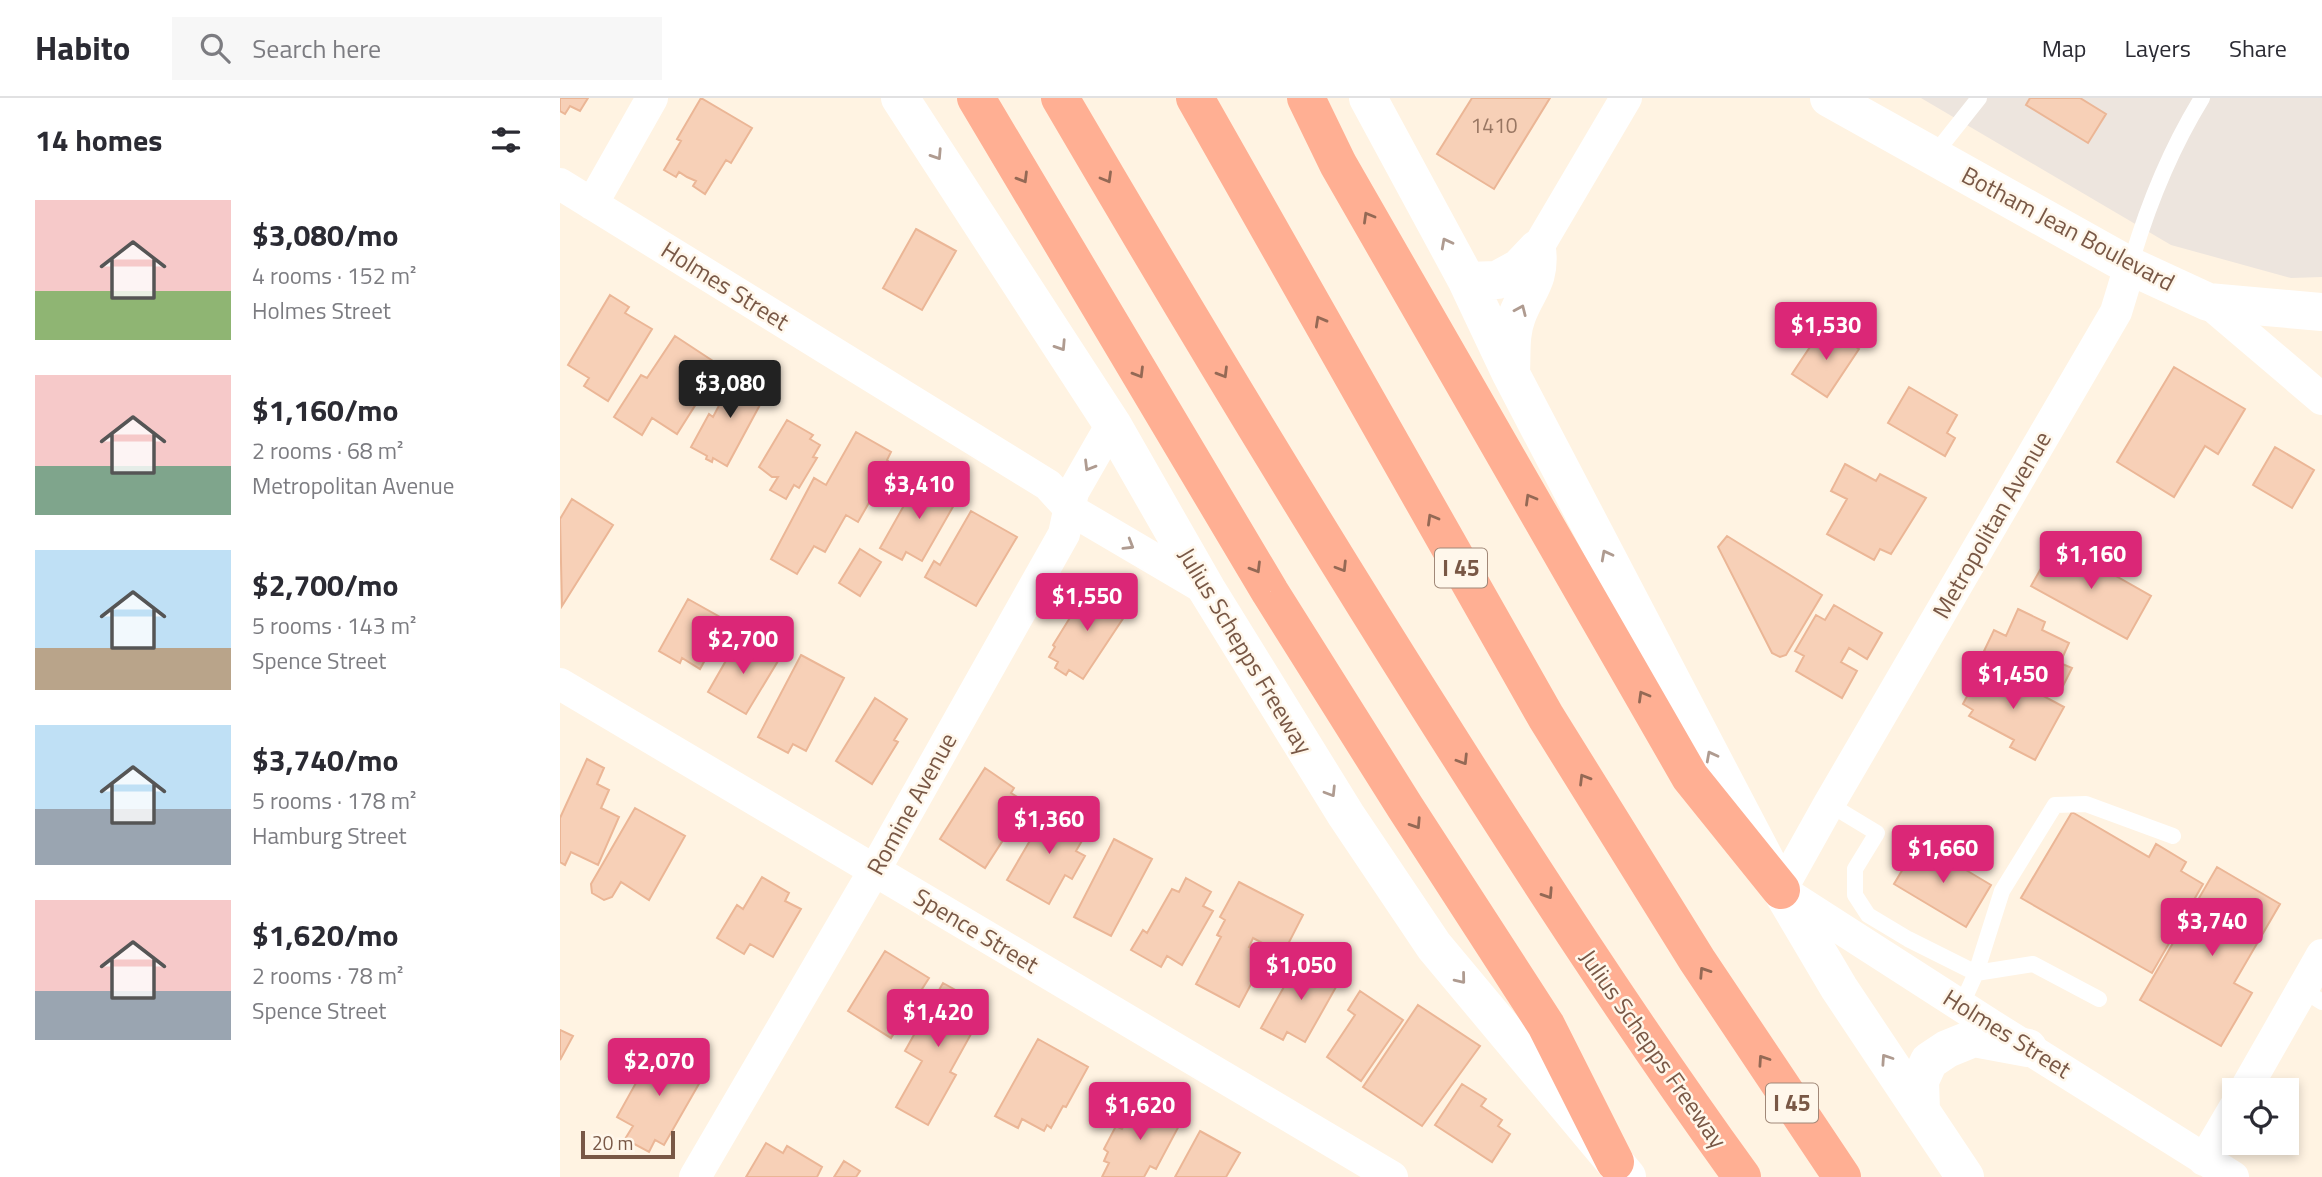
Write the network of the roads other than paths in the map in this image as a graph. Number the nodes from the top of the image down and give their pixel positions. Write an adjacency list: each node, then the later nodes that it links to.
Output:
1 (652, 98): 14 (street)
2 (900, 98): 22 (main road, Julius Schepps Freeway, one-way to 22)
3 (976, 98): 42 (highway, one-way to 42)
4 (1060, 98): 45 (highway, Julius Schepps Freeway, one-way to 45)
5 (1195, 98): 46 (highway, I 45, one-way to 5)
6 (1306, 98): 29 (highway, one-way to 6)
7 (1368, 98): 17 (main road, one-way to 7)
8 (1626, 98): 15 (street)
9 (1829, 98): 12 (main road, Botham Jean Boulevard)
10 (1979, 98): 12 (lane)
11 (2202, 98): 16 (lane)
12 (1932, 157): 16 (main road, Botham Jean Boulevard)
13 (560, 184): 14 (street, Holmes Street)
14 (592, 204): 23 (street, Holmes Street)
15 (1537, 248): 17 (main road); 20 (main road, one-way to 15)
16 (2130, 266): 18 (main road, Botham Jean Boulevard); 26 (street, Metropolitan Avenue)
17 (1467, 281): 20 (main road)
18 (2208, 302): 19 (main road, Botham Jean Boulevard); 21 (street)
19 (2322, 312)
20 (1511, 374): 29 (main road, one-way to 20)
21 (2322, 399)
22 (1112, 424): 23 (street, Romine Avenue, one-way to 23); 24 (main road, Julius Schepps Freeway)
23 (1071, 510): 24 (street, Holmes Street, one-way to 24); 28 (street, Romine Avenue)
24 (1207, 590): 42 (main road, Julius Schepps Freeway, one-way to 42)
25 (560, 684): 28 (street, Spence Street)
26 (1829, 804): 29 (street, Metropolitan Avenue); 30 (lane)
27 (2173, 836): 33 (lane)
28 (874, 871): 43 (street, Romine Avenue); 44 (street, Spence Street)
29 (1782, 890): 30 (street, Holmes Street); 39 (main road, one-way to 29)
30 (1858, 924): 31 (street, Holmes Street)
31 (1901, 951): 33 (lane); 36 (street, Holmes Street)
32 (2322, 955): 34 (street)
33 (1976, 973): 35 (lane); 36 (lane)
34 (2312, 996): 38 (street)
35 (2099, 999)
36 (1961, 1006): 37 (street, Holmes Street)
37 (2028, 1048): 39 (main road); 41 (street, Holmes Street)
38 (2254, 1078)
39 (1921, 1111): 47 (main road)
40 (2222, 1129): 41 (street)
41 (2204, 1160): 48 (street, Holmes Street)
42 (1616, 1172)
43 (695, 1177)
44 (1392, 1177)
45 (1742, 1177)
46 (1842, 1177)
47 (1965, 1177)
48 (2233, 1177)

